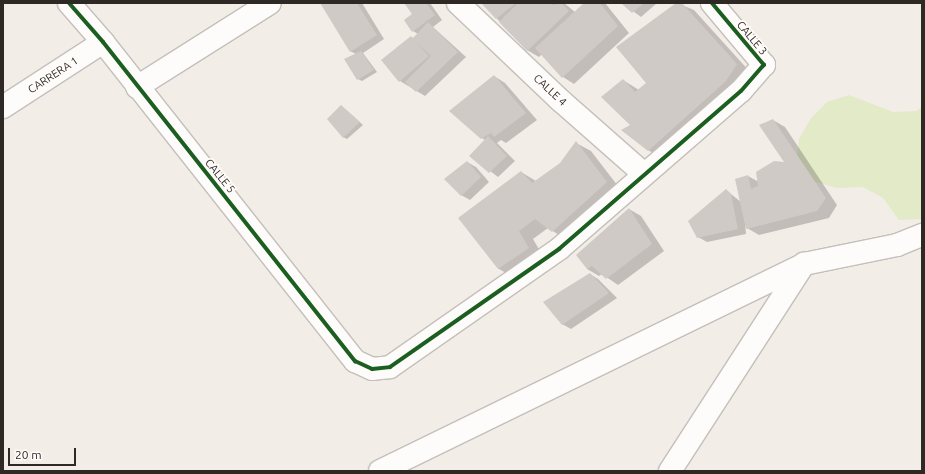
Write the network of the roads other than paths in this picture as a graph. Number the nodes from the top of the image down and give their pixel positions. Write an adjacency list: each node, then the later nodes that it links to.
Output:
1 (69, 3): 5 (street, CALLE 5)
2 (270, 3): 6 (street)
3 (458, 3): 8 (street, CALLE 4)
4 (712, 3): 8 (street, CALLE 3)
5 (103, 42): 6 (street, CALLE 5); 7 (street, CARRERA 1)
6 (138, 88): 8 (street, CALLE 5)
7 (3, 107)
8 (644, 174)
9 (922, 235): 10 (street)
10 (804, 264): 11 (street); 12 (street)
11 (386, 468)
12 (670, 471)

